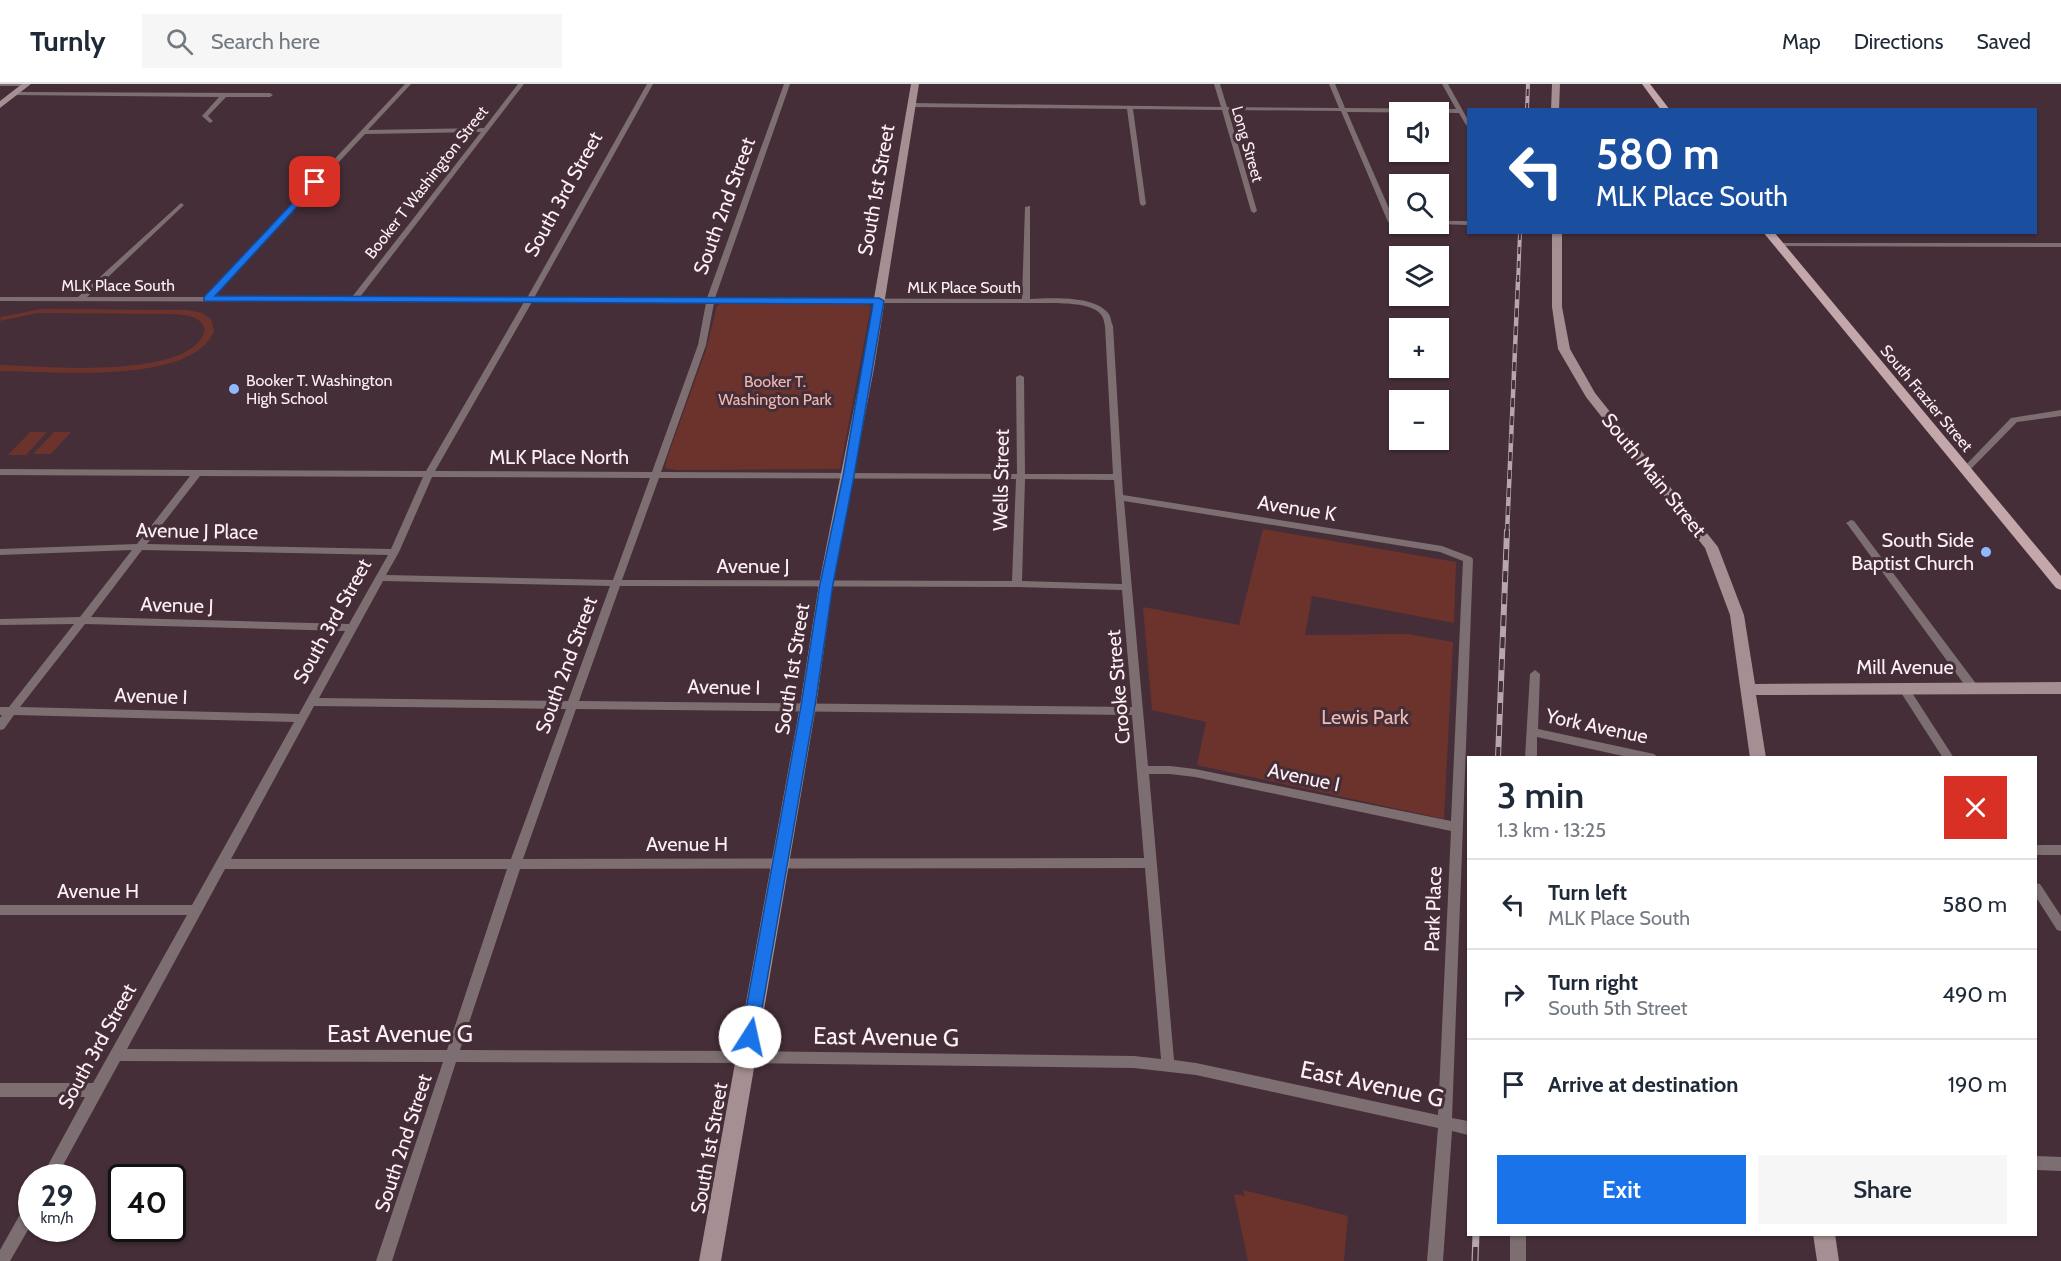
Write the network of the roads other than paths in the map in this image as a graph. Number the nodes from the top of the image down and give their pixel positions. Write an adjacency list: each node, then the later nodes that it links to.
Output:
1 (0, 84): 2 (street)
2 (27, 84): 13 (street)
3 (408, 84): 27 (street)
4 (521, 84): 26 (street, Booker T Washington Street)
5 (650, 84): 43 (street, South 3rd Street)
6 (787, 84): 44 (street, South 2nd Street)
7 (915, 84): 17 (street, South 1st Street)
8 (1217, 84): 21 (street, Long Street)
9 (1332, 84): 22 (street)
10 (1445, 84): 23 (street)
11 (1556, 84): 19 (street)
12 (1646, 84): 20 (main road)
13 (14, 94): 14 (street); 16 (street)
14 (224, 95): 15 (street); 24 (street)
15 (270, 95)
16 (0, 105)
17 (912, 105): 18 (street); 45 (street, South 1st Street)
18 (1130, 108): 21 (street); 28 (street)
19 (1555, 108)
20 (1664, 108)
21 (1224, 109): 22 (street); 32 (street, Long Street)
22 (1343, 110): 23 (street); 31 (street)
23 (1461, 111): 25 (street)
24 (210, 121)
25 (1467, 122)
26 (486, 130): 27 (street); 42 (street, Booker T Washington Street)
27 (362, 132): 41 (street)
28 (1143, 204)
29 (181, 205): 40 (street)
30 (1028, 207): 46 (street)
31 (1389, 209)
32 (1254, 211)
33 (1449, 223): 34 (street)
34 (1467, 223)
35 (1557, 234): 78 (street, South Main Street)
36 (1770, 234): 37 (main road, South Frazier Street)
37 (1778, 245): 38 (street); 51 (main road, South Frazier Street)
38 (2061, 245)
39 (0, 299): 40 (street, MLK Place South)
40 (80, 299): 41 (street, MLK Place South)
41 (207, 299): 42 (street, MLK Place South)
42 (355, 299): 43 (street, MLK Place South)
43 (528, 300): 44 (street, MLK Place South); 54 (street, South 3rd Street)
44 (711, 300): 45 (street, MLK Place South); 55 (street, South 2nd Street)
45 (879, 301): 46 (street, MLK Place South); 56 (street, South 1st Street)
46 (1026, 301): 47 (street, MLK Place South)
47 (1099, 309): 58 (street, Crooke Street)
48 (1020, 376): 57 (street, Wells Street)
49 (2056, 413): 50 (street); 51 (street)
50 (2061, 423)
51 (1965, 470): 69 (main road, South Frazier Street)
52 (0, 472): 53 (street, MLK Place North)
53 (197, 473): 54 (street, MLK Place North); 61 (street)
54 (430, 474): 55 (street, MLK Place North); 63 (street, South 3rd Street)
55 (653, 476): 56 (street, MLK Place North); 66 (street, South 2nd Street)
56 (848, 476): 57 (street, MLK Place North); 67 (street, South 1st Street)
57 (1020, 477): 58 (street, MLK Place North); 68 (street, Wells Street)
58 (1118, 477): 59 (street, Crooke Street)
59 (1119, 497): 64 (street, Avenue K); 70 (street, Crooke Street)
60 (1851, 523): 76 (street)
61 (140, 547): 62 (street, Avenue J Place); 63 (street, Avenue J Place); 71 (street)
62 (0, 552)
63 (394, 552): 65 (street, South 3rd Street)
64 (1468, 559): 92 (street, Park Place)
65 (380, 578): 66 (street, Avenue J); 73 (street, South 3rd Street)
66 (615, 583): 67 (street, Avenue J); 80 (street, South 2nd Street)
67 (826, 584): 68 (street, Avenue J); 81 (street, South 1st Street)
68 (1017, 584): 70 (street, Avenue J)
69 (2061, 585)
70 (1127, 587): 83 (street, Crooke Street)
71 (82, 620): 72 (street, Avenue J); 73 (street, Avenue J); 82 (street)
72 (0, 622)
73 (352, 628): 79 (street, South 3rd Street)
74 (1535, 674): 86 (street)
75 (1904, 688): 76 (street, Mill Avenue); 78 (street, Mill Avenue); 90 (street)
76 (1973, 688): 77 (street, Mill Avenue)
77 (2061, 688)
78 (1749, 690): 89 (street, South Main Street)
79 (311, 702): 80 (street, Avenue I); 84 (street, South 3rd Street)
80 (571, 703): 81 (street, Avenue I); 98 (street, South 2nd Street)
81 (808, 706): 83 (street, Avenue I); 95 (street, South 1st Street)
82 (5, 711): 84 (street, Avenue I); 85 (street)
83 (1137, 711): 91 (street, Crooke Street)
84 (302, 718): 97 (street, South 3rd Street)
85 (0, 726)
86 (1532, 732): 87 (street); 88 (street, York Avenue)
87 (1531, 756)
88 (1645, 756)
89 (1758, 756)
90 (1948, 756)
91 (1143, 770): 92 (street, Avenue I); 96 (street, Crooke Street)
92 (1456, 827): 109 (street, Park Place)
93 (2037, 850): 94 (street)
94 (2061, 850)
95 (780, 863): 96 (street, Avenue H); 98 (street, Avenue H); 104 (street, South 1st Street)
96 (1151, 863): 106 (street, Crooke Street)
97 (222, 864): 98 (street, Avenue H); 101 (street, South 3rd Street)
98 (515, 864): 105 (street, South 2nd Street)
99 (2037, 890): 102 (street)
100 (0, 910): 101 (street, Avenue H)
101 (197, 910): 103 (street, South 3rd Street)
102 (2061, 926)
103 (116, 1055): 105 (street, East Avenue G); 108 (street, South 3rd Street)
104 (747, 1057): 105 (street, East Avenue G); 106 (street, East Avenue G); 119 (street, South 1st Street)
105 (449, 1058): 118 (street, South 2nd Street)
106 (1168, 1066): 109 (street, East Avenue G)
107 (0, 1090): 108 (street)
108 (96, 1090): 112 (street, South 3rd Street)
109 (1445, 1123): 110 (street, East Avenue G); 120 (street, Park Place)
110 (1467, 1128)
111 (2037, 1163): 113 (street)
112 (56, 1164)
113 (2061, 1164)
114 (18, 1232): 117 (street)
115 (1518, 1236): 121 (street)
116 (1824, 1236): 122 (street)
117 (2, 1261)
118 (384, 1261)
119 (710, 1261)
120 (1435, 1261)
121 (1518, 1261)
122 (1828, 1261)

